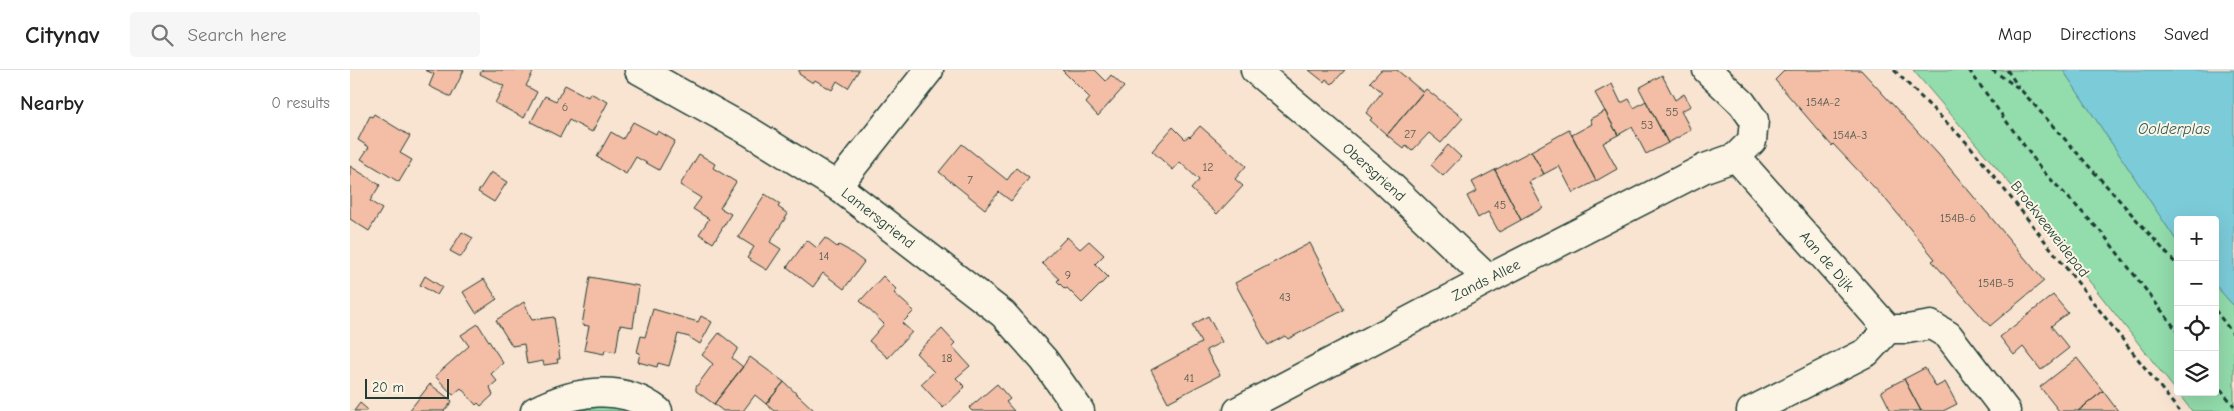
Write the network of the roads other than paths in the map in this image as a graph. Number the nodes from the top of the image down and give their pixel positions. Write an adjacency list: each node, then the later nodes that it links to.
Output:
1 (639, 70): 6 (street, Lamersgriend)
2 (929, 70): 6 (street)
3 (1255, 70): 7 (street, Obersgriend)
4 (1707, 70): 5 (street)
5 (1736, 157): 7 (street, Zands Allee); 8 (street, Aan de Dijk)
6 (836, 186): 11 (street, Lamersgriend)
7 (1488, 279): 12 (street, Zands Allee)
8 (1888, 329): 13 (street); 14 (street)
9 (535, 411): 10 (street)
10 (658, 411)
11 (1080, 411)
12 (1238, 411)
13 (1751, 411)
14 (2006, 411)

